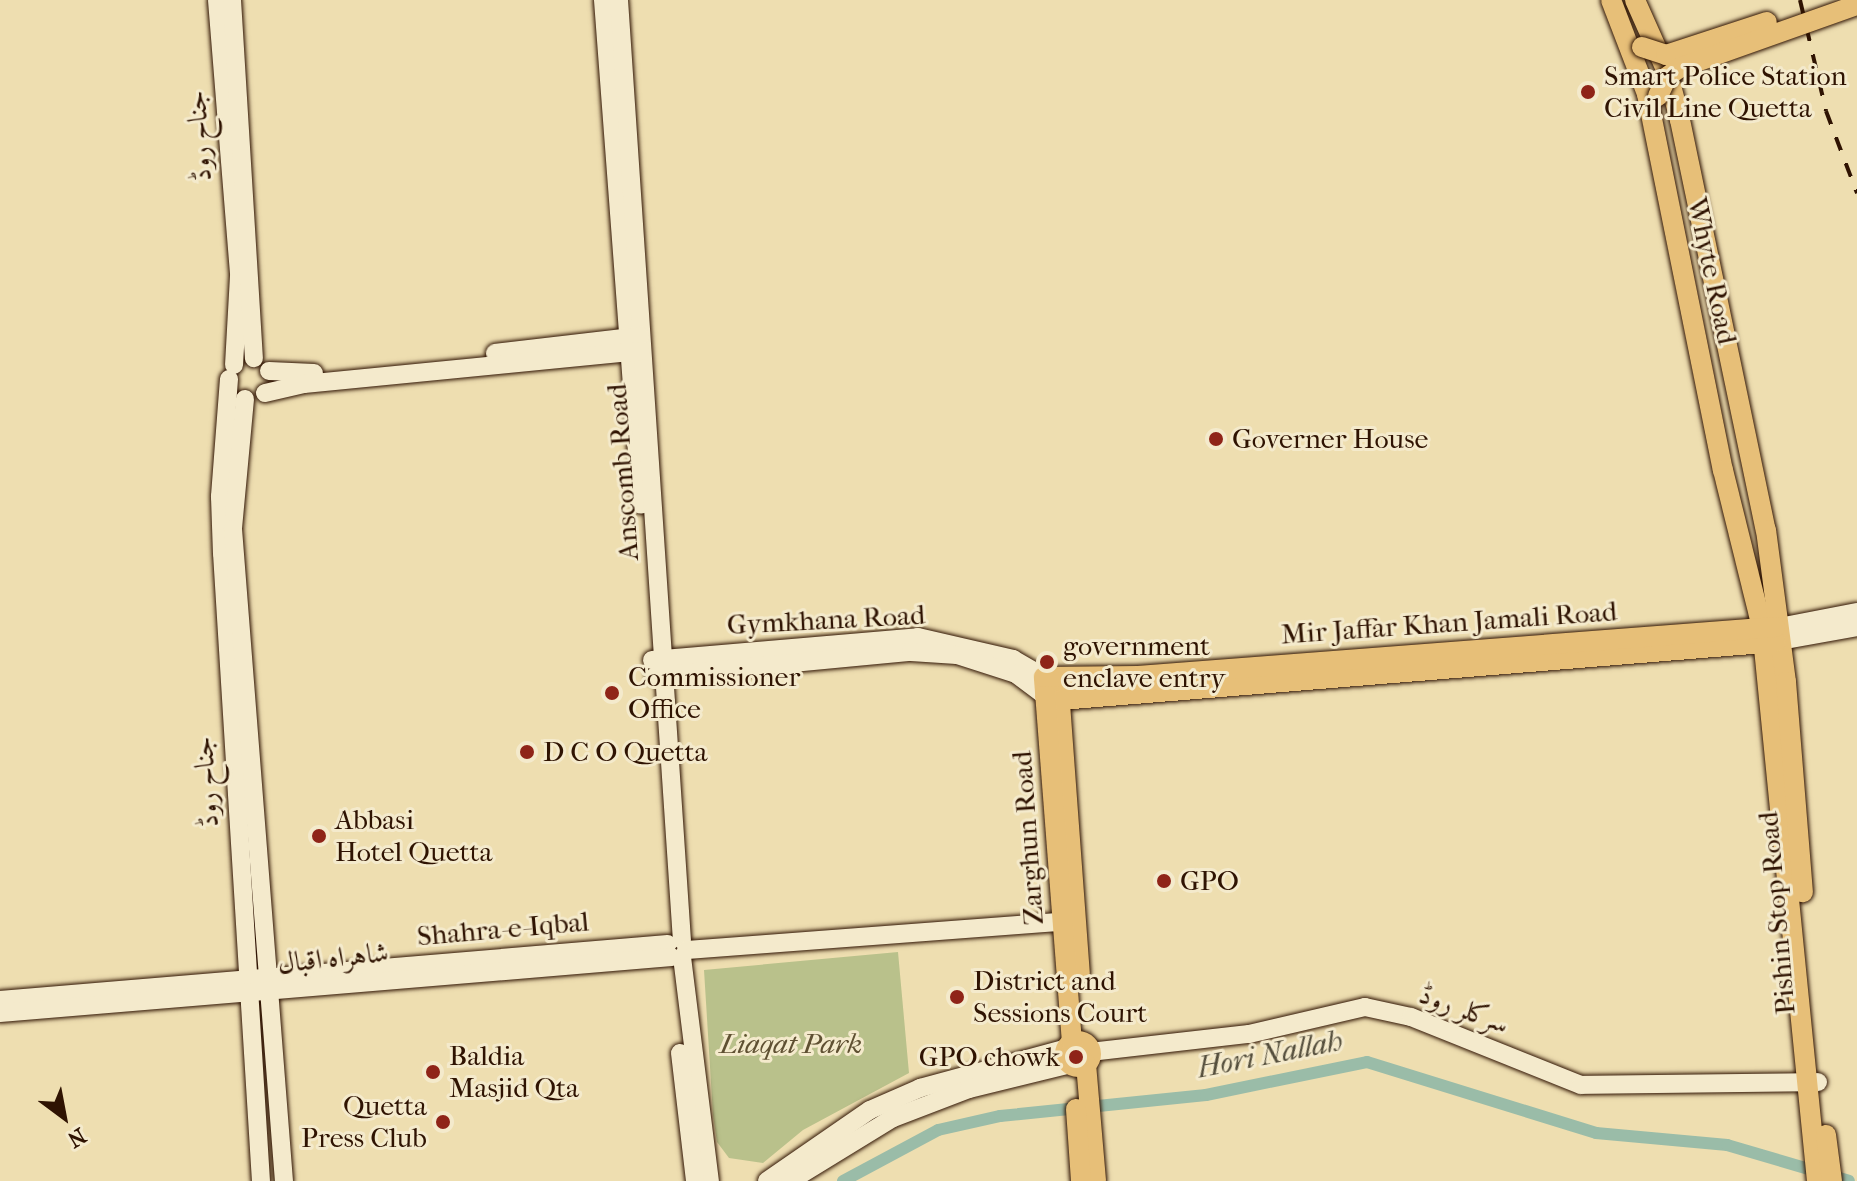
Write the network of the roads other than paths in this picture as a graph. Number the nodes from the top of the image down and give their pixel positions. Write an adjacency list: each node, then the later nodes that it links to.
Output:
1 (217, 0): 15 (street, جناح روڈ)
2 (232, 0): 13 (street, جناح روڈ)
3 (603, 0): 12 (street, Anscomb Road)
4 (619, 0): 12 (street, Anscomb Road)
5 (1611, 0): 18 (main road, Whyte Road)
6 (1621, 0): 10 (main road, Whyte Road)
7 (1635, 0): 18 (main road, Whyte Road)
8 (1837, 0): 10 (main road, bridge)
9 (1857, 5): 11 (main road, bridge)
10 (1642, 47): 11 (main road, Whyte Road)
11 (1658, 96): 18 (main road, Whyte Road)
12 (636, 344): 14 (street); 16 (street); 22 (street, Anscomb Road)
13 (254, 358): 14 (street); 15 (street)
14 (269, 371): 16 (street)
15 (232, 372): 17 (street); 28 (street, جناح روڈ)
16 (265, 393): 17 (street)
17 (245, 399): 27 (street, جناح روڈ)
18 (1757, 554): 21 (main road, Whyte Road)
19 (1857, 612): 21 (street, Mir Jaffar Khan Jamali Road)
20 (1857, 627): 21 (street, Mir Jaffar Khan Jamali Road)
21 (1771, 635): 23 (main road, Whyte Road); 24 (main road, Mir Jaffar Khan Jamali Road); 32 (main road, Pishin Stop Road)
22 (658, 668): 24 (street, Gymkhana Road); 26 (street, Anscomb Road)
23 (1768, 686): 32 (main road, Pishin Stop Road)
24 (1052, 688): 25 (main road, Zarghun Road); 31 (main road, Zarghun Road)
25 (1062, 922): 26 (street, Shahra-e-Iqbal); 31 (main road, Zarghun Road)
26 (677, 949): 27 (street, Shahra-e-Iqbal); 36 (street, Anscomb Road); 37 (street, Anscomb Road)
27 (269, 985): 28 (street, Shahra-e-Iqbal); 35 (street, جناح روڈ)
28 (249, 987): 29 (street, شاہراہ اقبال); 30 (street, شاہراہ اقبال); 34 (street, جناح روڈ)
29 (0, 1000)
30 (0, 1013)
31 (1078, 1054): 32 (street, سرکلر روڈ); 38 (street, سرکلر روڈ); 39 (street, سرکلر روڈ); 40 (main road, Zarghun Road); 41 (main road, Zarghun Road)
32 (1811, 1082): 33 (main road, Pishin Stop Road)
33 (1823, 1174)
34 (261, 1181)
35 (284, 1181)
36 (695, 1181)
37 (710, 1181)
38 (767, 1181)
39 (790, 1181)
40 (1081, 1181)
41 (1096, 1181)

